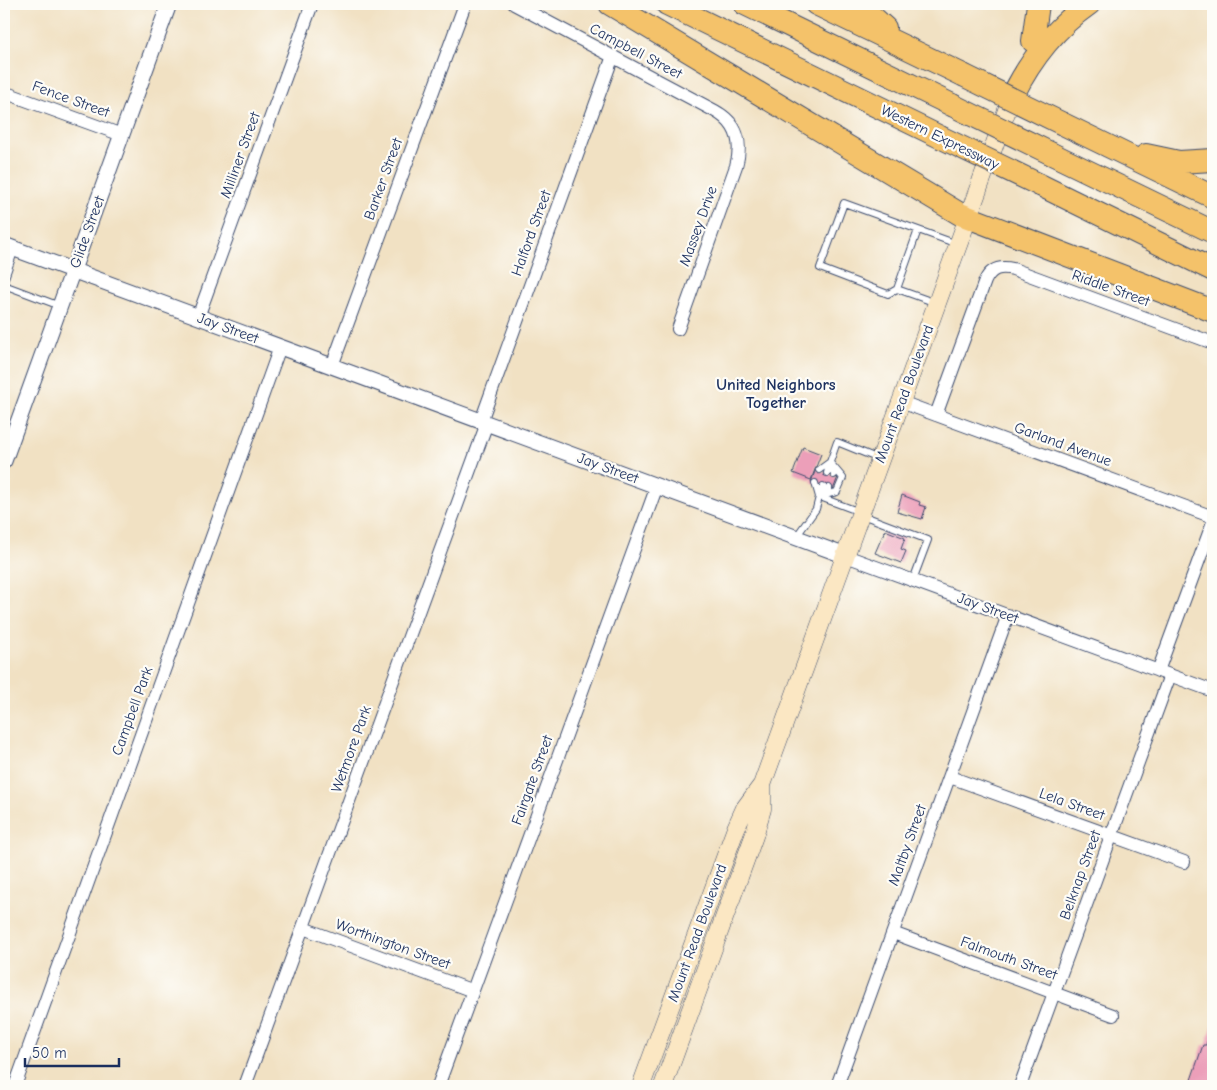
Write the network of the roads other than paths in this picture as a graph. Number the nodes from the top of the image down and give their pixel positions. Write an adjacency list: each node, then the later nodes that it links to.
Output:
1 (169, 4): 20 (street, Glide Street)
2 (312, 4): 36 (street, Milliner Street)
3 (465, 4): 40 (street, Barker Street)
4 (514, 4): 14 (street, Campbell Street)
5 (610, 4): 23 (highway)
6 (667, 4): 29 (highway, Western Expressway, bridge)
7 (745, 4): 25 (highway, bridge)
8 (816, 4): 15 (highway)
9 (858, 4): 15 (highway)
10 (1038, 4): 13 (highway)
11 (1046, 4): 13 (main road, Mount Read Boulevard)
12 (1089, 4): 17 (highway)
13 (1033, 41): 17 (main road, Mount Read Boulevard)
14 (613, 56): 19 (street, Campbell Street); 43 (street, Halford Street)
15 (963, 75): 18 (highway, bridge)
16 (9, 94): 20 (street, Fence Street)
17 (1013, 95): 23 (main road, Mount Read Boulevard)
18 (1063, 124): 21 (highway); 22 (highway)
19 (737, 134): 37 (street, Massey Drive)
20 (122, 135): 28 (street, Glide Street)
21 (1213, 160)
22 (1213, 197)
23 (968, 218): 26 (main road, Mount Read Boulevard); 35 (highway)
24 (918, 230): 26 (lane); 32 (lane); 32 (lane)
25 (1213, 232)
26 (958, 244): 33 (main road, Mount Read Boulevard)
27 (9, 247): 28 (street, Jay Street); 30 (lane)
28 (73, 270): 34 (street, Glide Street); 36 (street, Jay Street)
29 (1213, 270)
30 (4, 281)
31 (4, 285): 34 (lane)
32 (898, 289): 33 (lane)
33 (937, 304): 41 (main road, Mount Read Boulevard)
34 (60, 306): 45 (street, Glide Street)
35 (1213, 311)
36 (198, 317): 39 (street, Jay Street)
37 (678, 329)
38 (1213, 343): 42 (street, Riddle Street)
39 (280, 347): 40 (street, Jay Street); 71 (street, Campbell Park)
40 (332, 366): 43 (street, Jay Street)
41 (901, 402): 42 (street, Garland Avenue); 44 (main road, Mount Read Boulevard)
42 (936, 415): 54 (street, Garland Avenue)
43 (484, 422): 50 (street, Jay Street); 66 (street, Wetmore Park)
44 (880, 459): 46 (lane); 53 (main road, Mount Read Boulevard)
45 (4, 461)
46 (830, 462): 47 (lane); 48 (lane); 52 (lane)
47 (820, 470)
48 (830, 474)
49 (815, 483): 52 (lane)
50 (657, 486): 56 (street, Jay Street); 68 (street, Fairgate Street)
51 (826, 487): 52 (lane)
52 (819, 497): 53 (lane); 56 (lane)
53 (861, 514): 57 (main road, Mount Read Boulevard); 58 (lane)
54 (1213, 517)
55 (1213, 522): 60 (street, Belknap Street)
56 (796, 537): 57 (street, Jay Street)
57 (846, 556): 58 (street, Jay Street); 63 (main road, Mount Read Boulevard)
58 (913, 580): 59 (street, Jay Street)
59 (1008, 615): 60 (street, Jay Street); 62 (street, Maltby Street)
60 (1164, 673): 61 (street, Jay Street); 64 (street, Belknap Street)
61 (1213, 691)
62 (950, 777): 64 (street, Lela Street); 67 (street, Maltby Street)
63 (762, 785): 74 (main road, Mount Read Boulevard); 75 (main road, Mount Read Boulevard)
64 (1111, 836): 65 (street, Lela Street); 69 (street, Belknap Street)
65 (1184, 862)
66 (303, 928): 68 (street, Worthington Street); 72 (street, Wetmore Park)
67 (893, 933): 69 (street, Falmouth Street); 76 (street, Maltby Street)
68 (473, 990): 73 (street, Fairgate Street)
69 (1054, 993): 70 (street, Falmouth Street); 77 (street, Belknap Street)
70 (1113, 1015)
71 (15, 1086)
72 (245, 1086)
73 (438, 1086)
74 (642, 1086)
75 (664, 1086)
76 (837, 1086)
77 (1020, 1086)

